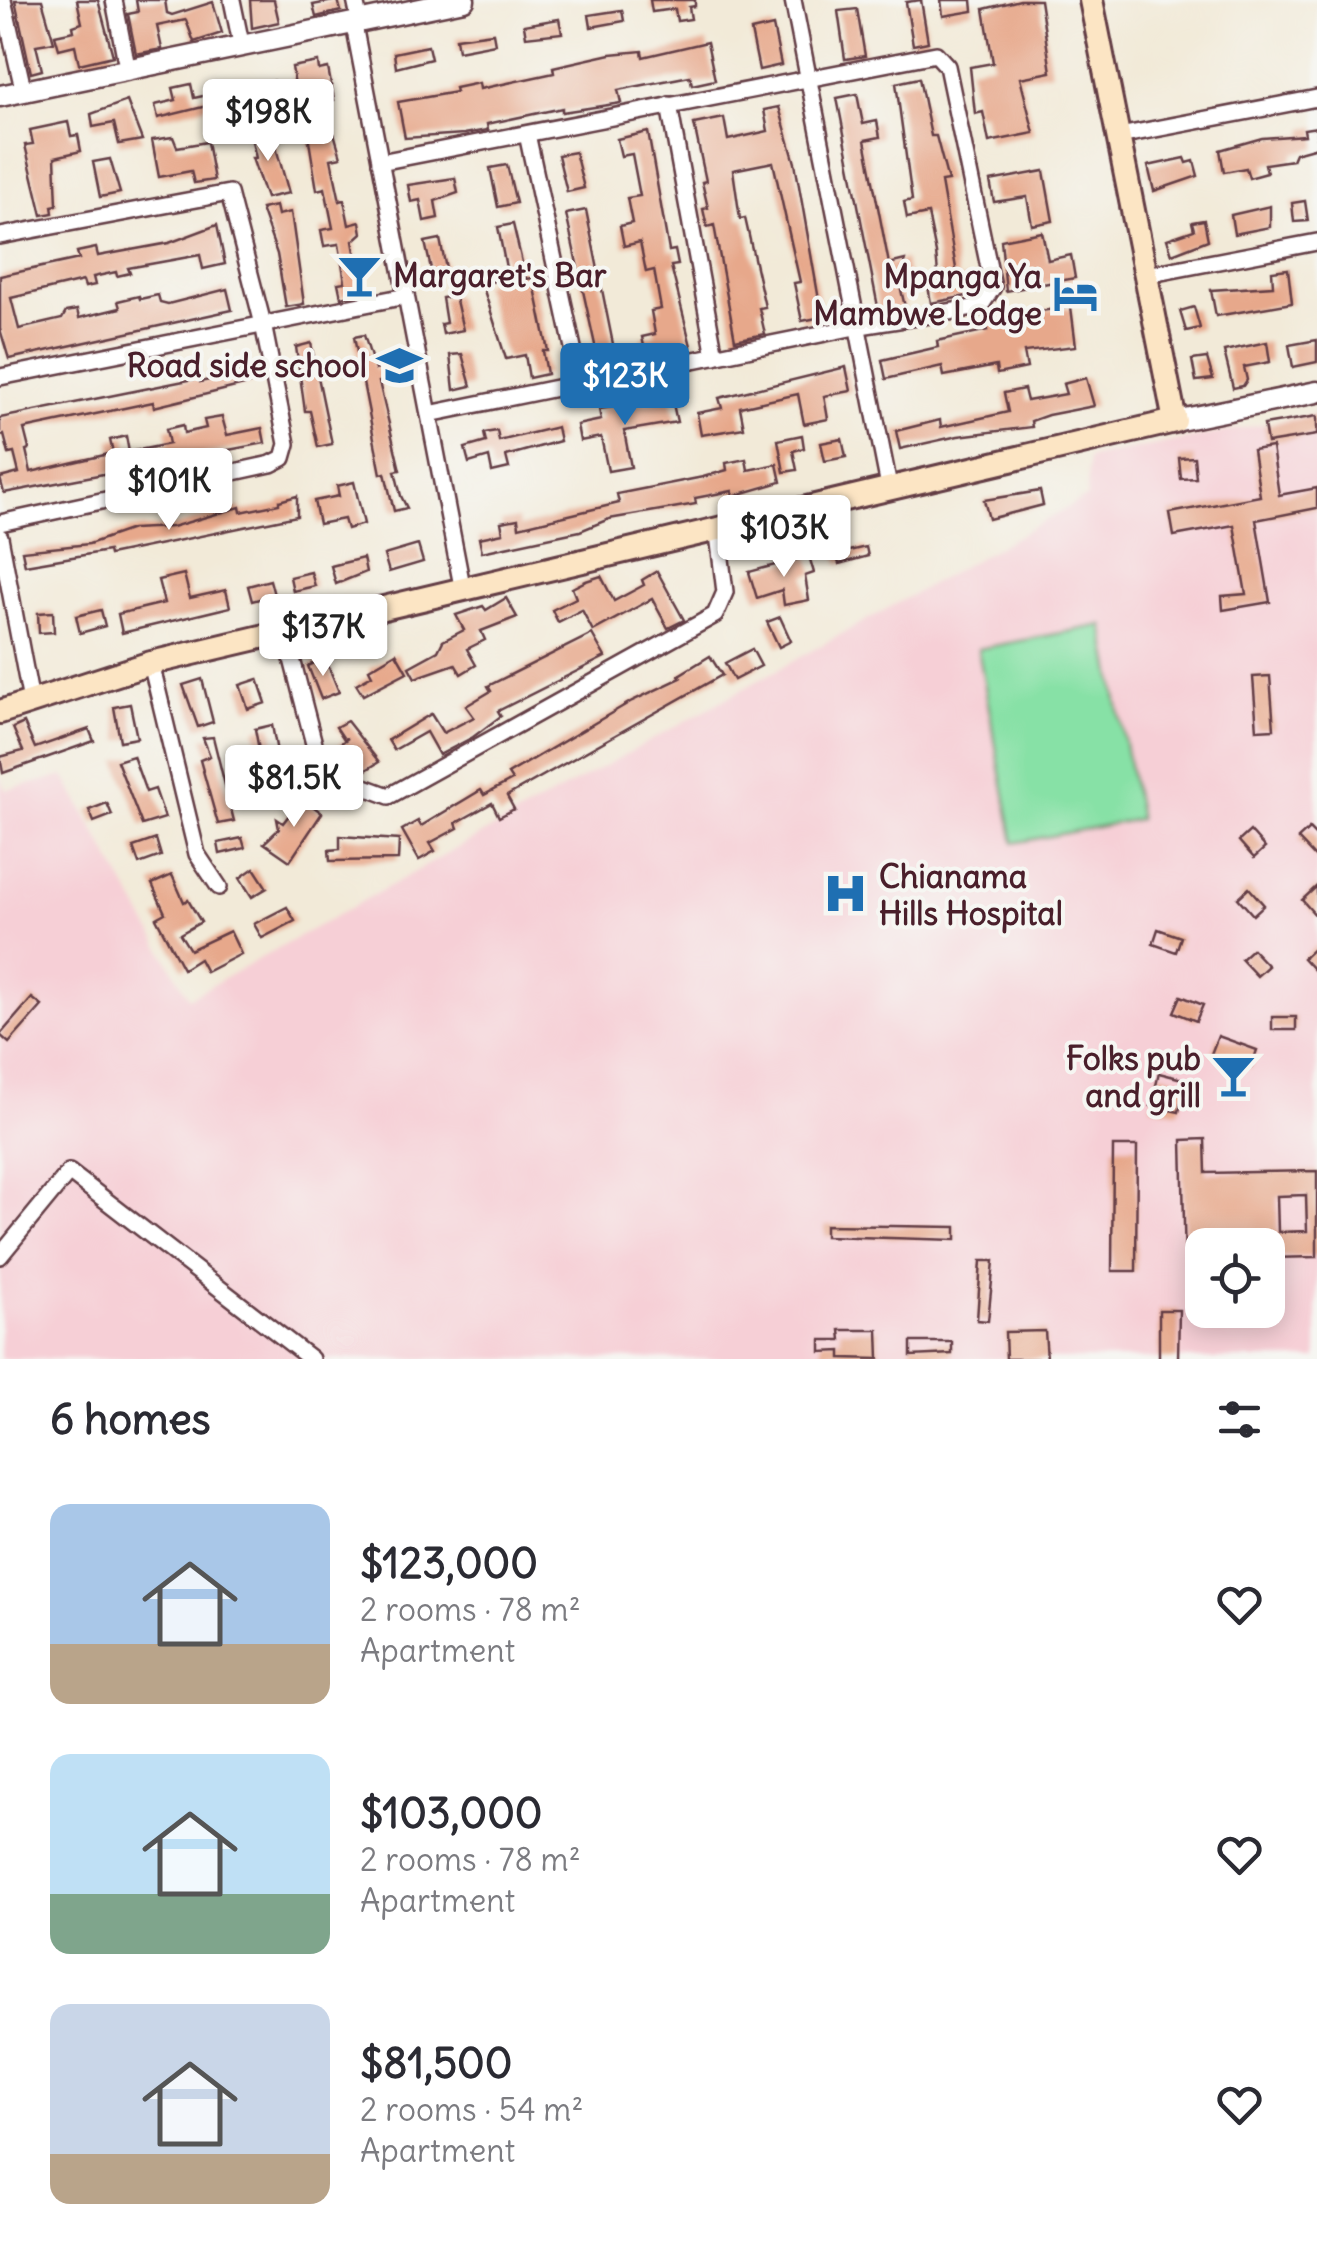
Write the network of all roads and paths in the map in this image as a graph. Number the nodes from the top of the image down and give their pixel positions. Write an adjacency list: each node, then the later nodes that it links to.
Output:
1 (3, 0): 12 (street)
2 (114, 0): 10 (street)
3 (232, 0): 9 (street)
4 (354, 0): 8 (street)
5 (464, 0): 8 (street)
6 (793, 0): 11 (street)
7 (1091, 0): 17 (main road)
8 (357, 24): 9 (street); 18 (street)
9 (242, 48): 10 (street)
10 (128, 72): 12 (street)
11 (809, 77): 15 (street); 24 (street); 24 (street)
12 (24, 93): 13 (street)
13 (0, 96)
14 (1317, 98): 17 (street)
15 (669, 105): 16 (street); 25 (street)
16 (527, 134): 18 (street); 27 (street)
17 (1119, 136): 21 (main road)
18 (380, 162): 22 (street)
19 (0, 236): 23 (street)
20 (1317, 242): 21 (street)
21 (1146, 275): 30 (main road)
22 (406, 296): 23 (street); 29 (street)
23 (262, 324): 26 (street); 32 (street)
24 (860, 326): 25 (street); 31 (street)
25 (715, 356): 27 (street)
26 (0, 378)
27 (581, 384): 29 (street)
28 (1317, 392): 30 (street)
29 (428, 414): 35 (street)
30 (1174, 421): 31 (main road)
31 (889, 486): 33 (main road)
32 (0, 523)
33 (717, 526): 35 (main road); 36 (street)
34 (0, 537): 38 (street)
35 (462, 586): 36 (main road)
36 (285, 632): 37 (main road)
37 (151, 663): 38 (main road); 40 (street)
38 (31, 702): 39 (main road)
39 (0, 712)
40 (219, 887)
41 (0, 1256): 42 (street)
42 (311, 1359)

